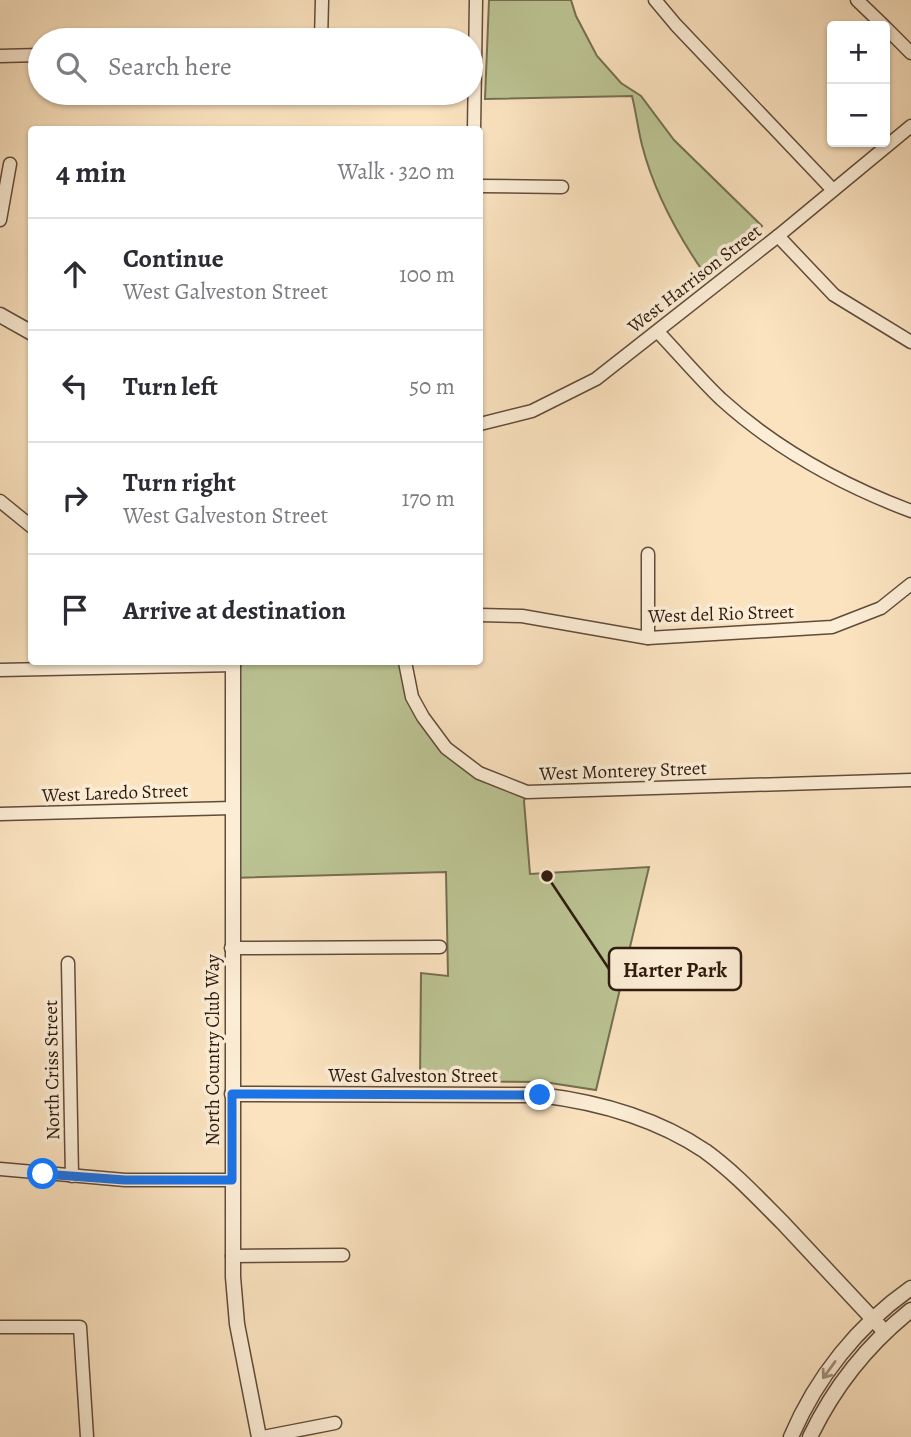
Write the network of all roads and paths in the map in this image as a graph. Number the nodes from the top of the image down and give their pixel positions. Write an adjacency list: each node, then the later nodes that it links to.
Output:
1 (322, 0): 6 (street)
2 (476, 0): 7 (street)
3 (655, 0): 18 (street)
4 (857, 0): 5 (street)
5 (878, 21)
6 (321, 28)
7 (476, 28)
8 (890, 33): 9 (street)
9 (911, 53)
10 (28, 55): 11 (street)
11 (0, 56)
12 (474, 105): 13 (street)
13 (474, 126)
14 (911, 126): 18 (street, West Harrison Street)
15 (10, 164): 19 (street)
16 (483, 186): 17 (street)
17 (562, 187)
18 (832, 189): 20 (street, West Harrison Street)
19 (0, 220)
20 (778, 236): 23 (street, West Harrison Street); 24 (street)
21 (0, 315): 22 (street)
22 (28, 330)
23 (658, 332): 25 (street, West Harrison Street); 27 (street)
24 (911, 342)
25 (483, 423)
26 (0, 501): 28 (street)
27 (911, 511)
28 (28, 524)
29 (648, 554): 32 (street)
30 (911, 584): 32 (street, West del Rio Street)
31 (483, 615): 32 (street, West del Rio Street)
32 (648, 638)
33 (166, 665): 36 (street)
34 (233, 665): 38 (street, North Country Club Way)
35 (405, 665): 37 (street, West Monterey Street)
36 (0, 670)
37 (911, 780)
38 (232, 808): 39 (street, West Laredo Street); 41 (street, North Country Club Way)
39 (0, 814)
40 (440, 947): 41 (street)
41 (232, 948): 43 (street, North Country Club Way)
42 (68, 963): 45 (street, North Criss Street)
43 (232, 1094): 46 (street, North Country Club Way); 51 (street, West Galveston Street)
44 (0, 1170): 45 (street)
45 (72, 1176): 46 (street)
46 (232, 1180): 48 (street, North Country Club Way)
47 (343, 1255): 48 (street)
48 (232, 1256): 56 (street, North Country Club Way)
49 (911, 1288): 51 (street)
50 (911, 1310): 53 (street)
51 (873, 1318): 53 (street, West Galveston Street); 57 (street, one-way to 57)
52 (0, 1327): 55 (street)
53 (886, 1332): 58 (street)
54 (335, 1423): 56 (street)
55 (87, 1437)
56 (261, 1437)
57 (791, 1437)
58 (810, 1437)

